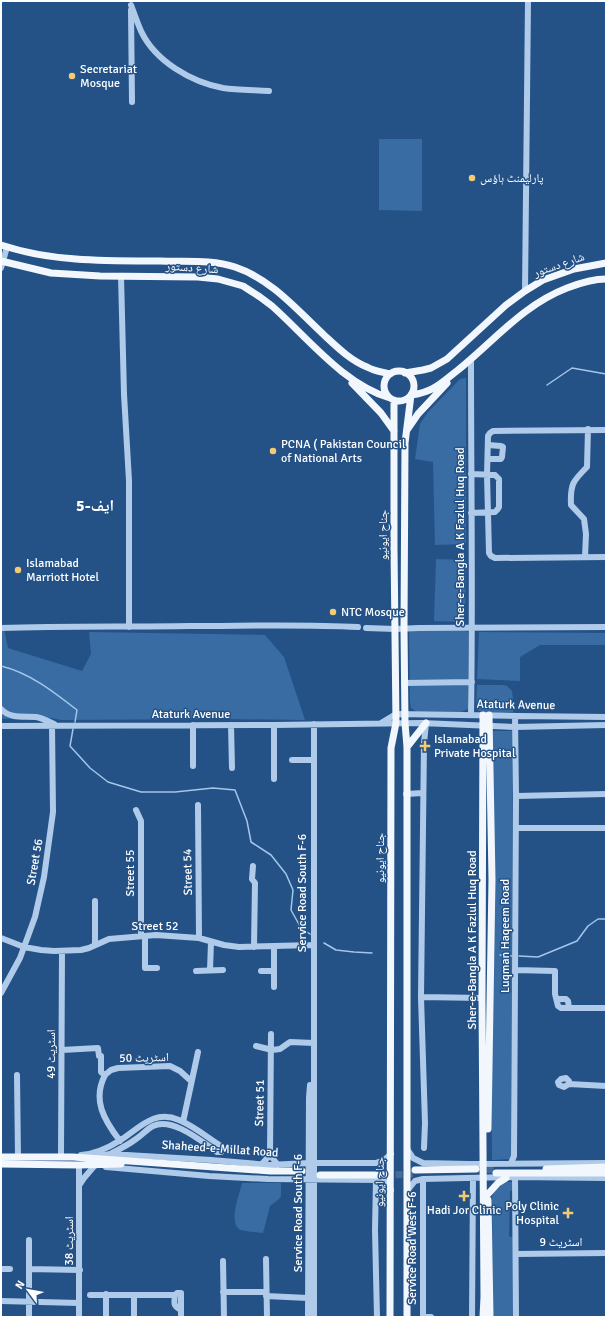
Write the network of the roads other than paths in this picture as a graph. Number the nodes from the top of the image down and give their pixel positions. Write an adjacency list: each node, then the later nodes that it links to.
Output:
1 (528, 1): 10 (street)
2 (131, 3): 3 (street); 4 (street)
3 (269, 91)
4 (132, 102)
5 (4, 246): 6 (street); 15 (main road, شارع دستور)
6 (2, 263): 8 (main road, شارع دستور)
7 (606, 263): 10 (main road, شارع دستور)
8 (121, 276): 14 (main road, شارع دستور); 30 (street)
9 (606, 279): 11 (main road, شارع دستور)
10 (525, 290): 13 (main road, شارع دستور)
11 (471, 359): 12 (main road, شارع دستور); 24 (street, Sher-e-Bangla A K Fazlul Huq Road)
12 (455, 372): 16 (main road, شارع دستور); 21 (main road)
13 (405, 373): 15 (main road); 16 (main road)
14 (344, 374): 17 (main road, شارع دستور); 20 (main road)
15 (390, 374): 17 (main road)
16 (411, 395): 17 (main road); 21 (main road, جناح ایونیو)
17 (392, 399): 20 (main road, جناح ایونیو)
18 (588, 429): 19 (street); 22 (street); 28 (street)
19 (606, 430)
20 (394, 431): 36 (main road, جناح ایونیو)
21 (406, 431): 37 (main road, جناح ایونیو)
22 (488, 445): 23 (street); 23 (street)
23 (488, 459): 25 (street)
24 (471, 474): 25 (street); 26 (street, Sher-e-Bangla A K Fazlul Huq Road)
25 (487, 475): 27 (street); 27 (street)
26 (470, 513): 27 (street); 35 (street, Sher-e-Bangla A K Fazlul Huq Road)
27 (487, 513): 28 (street)
28 (585, 557): 29 (street)
29 (606, 557)
30 (129, 627): 31 (street); 33 (street)
31 (358, 627)
32 (606, 627): 35 (street)
33 (1, 628)
34 (366, 628): 36 (street)
35 (472, 628): 37 (street); 38 (street, Sher-e-Bangla A K Fazlul Huq Road)
36 (395, 629): 37 (street); 41 (main road, جناح ایونیو)
37 (404, 629): 39 (main road, جناح ایونیو)
38 (472, 682): 39 (street); 43 (street, Sher-e-Bangla A K Fazlul Huq Road)
39 (404, 683): 42 (main road, جناح ایونیو)
40 (1, 709): 58 (street)
41 (396, 714): 42 (street, Ataturk Avenue); 50 (street); 51 (main road, جناح ایونیو)
42 (405, 714): 43 (street, Ataturk Avenue); 47 (main road, جناح ایونیو)
43 (471, 715): 44 (street, Ataturk Avenue)
44 (486, 715): 45 (street, Ataturk Avenue); 55 (main road, Sher-e-Bangla A K Fazlul Huq Road)
45 (515, 716): 46 (street, Ataturk Avenue); 59 (street, Luqman Haqeem Road)
46 (606, 717)
47 (405, 723): 48 (street, Ataturk Avenue); 51 (street, Ataturk Avenue); 60 (main road, جناح ایونیو)
48 (426, 723): 55 (street, Ataturk Avenue); 60 (main road); 67 (street)
49 (314, 724): 50 (street, Ataturk Avenue); 54 (street, Ataturk Avenue); 62 (street, Service Road South F-6)
50 (380, 724): 51 (street, Ataturk Avenue)
51 (396, 724): 114 (main road, جناح ایونیو)
52 (193, 725): 53 (street, Ataturk Avenue); 58 (street, Ataturk Avenue); 63 (street)
53 (231, 725): 54 (street, Ataturk Avenue); 64 (street)
54 (274, 725): 65 (street)
55 (486, 725): 59 (street, Ataturk Avenue); 96 (main road, Sher-e-Bangla A K Fazlul Huq Road); 127 (main road, Sher-e-Bangla A K Fazlul Huq Road)
56 (606, 725): 59 (street, Ataturk Avenue)
57 (1, 726): 58 (street, Ataturk Avenue)
58 (54, 726): 83 (street, Street 56)
59 (515, 727): 69 (street, Luqman Haqeem Road)
60 (407, 747): 66 (main road, جناح ایونیو)
61 (292, 760): 62 (street)
62 (313, 760): 81 (street, Service Road South F-6)
63 (193, 766)
64 (232, 768)
65 (274, 779)
66 (406, 794): 67 (street); 112 (main road, جناح ایونیو)
67 (423, 794): 95 (street)
68 (606, 794): 69 (street)
69 (516, 796): 72 (street, Luqman Haqeem Road)
70 (198, 805): 78 (street, Street 54)
71 (136, 810): 76 (street, Street 55)
72 (516, 828): 73 (street); 90 (street, Luqman Haqeem Road)
73 (606, 828)
74 (253, 866): 84 (street)
75 (95, 901): 80 (street)
76 (143, 936): 78 (street, Street 52); 80 (street, Street 52); 86 (street, Street 55)
77 (1, 938): 83 (street, Street 52)
78 (199, 938): 79 (street, Street 52)
79 (211, 942): 84 (street, Street 52); 87 (street)
80 (95, 945): 85 (street, Street 52)
81 (313, 945): 82 (street, Street 52); 99 (street, Service Road South F-6)
82 (274, 946): 84 (street, Street 52); 89 (street)
83 (24, 947): 85 (street, Street 52); 94 (street, Street 56)
84 (254, 947)
85 (62, 951): 101 (street, اسٹریٹ 49)
86 (156, 968)
87 (210, 970): 88 (street); 91 (street)
88 (223, 970)
89 (274, 970): 92 (street); 93 (street)
90 (516, 970): 97 (street); 117 (street, Luqman Haqeem Road)
91 (196, 971)
92 (261, 971)
93 (274, 987)
94 (1, 993)
95 (420, 998): 96 (street); 111 (street)
96 (482, 998): 127 (main road, Sher-e-Bangla A K Fazlul Huq Road)
97 (606, 1008)
98 (271, 1034): 102 (street, Street 51)
99 (314, 1043): 102 (street); 121 (street, Service Road South F-6)
100 (256, 1046): 102 (street)
101 (62, 1050): 104 (street); 116 (street, اسٹریٹ 49)
102 (272, 1050): 115 (street, Street 51)
103 (198, 1052): 106 (street)
104 (103, 1073): 106 (street, اسٹریٹ 50); 110 (street)
105 (17, 1075): 119 (street)
106 (191, 1081): 109 (street)
107 (569, 1084): 108 (street)
108 (606, 1086)
109 (183, 1122): 110 (street); 113 (street)
110 (120, 1141): 116 (street)
111 (424, 1148)
112 (407, 1149): 127 (street); 146 (main road, جناح ایونیو)
113 (110, 1154): 120 (street, Shaheed-e-Millat Road); 129 (street, Shaheed-e-Millat Road)
114 (391, 1154): 121 (street, Shaheed-e-Millat Road); 145 (main road, جناح ایونیو)
115 (270, 1155): 129 (street); 130 (street)
116 (67, 1156): 119 (main road, Shaheed-e-Millat Road); 120 (main road, Shaheed-e-Millat Road); 126 (main road)
117 (514, 1156): 122 (street, Luqman Haqeem Road); 123 (street)
118 (1, 1157): 119 (main road, Shaheed-e-Millat Road)
119 (18, 1157)
120 (95, 1161): 128 (main road, Shaheed-e-Millat Road); 133 (main road, Shaheed-e-Millat Road); 137 (street, Shaheed-e-Millat Road); 144 (street)
121 (311, 1163): 130 (street, Shaheed-e-Millat Road); 137 (street, Service Road South F-6)
122 (511, 1163): 123 (street); 127 (street)
123 (518, 1163): 124 (street)
124 (606, 1163)
125 (1, 1164): 126 (main road, Shaheed-e-Millat Road)
126 (68, 1164): 128 (main road, Shaheed-e-Millat Road)
127 (486, 1164): 138 (main road)
128 (79, 1165): 144 (street, اسٹریٹ 38)
129 (261, 1165): 130 (street, Shaheed-e-Millat Road)
130 (278, 1165)
131 (606, 1167): 135 (main road)
132 (415, 1172): 136 (main road)
133 (302, 1173)
134 (385, 1173): 137 (main road, Shaheed-e-Millat Road)
135 (606, 1173)
136 (475, 1174): 138 (street); 142 (street); 180 (street)
137 (315, 1176): 143 (street, Shaheed-e-Millat Road); 162 (street, Service Road South F-6); 174 (street, Service Road South F-6)
138 (486, 1177): 140 (street); 147 (main road); 181 (main road)
139 (515, 1177): 140 (street); 141 (street); 150 (street)
140 (506, 1178): 147 (main road)
141 (606, 1178)
142 (423, 1179): 146 (street); 178 (street, Service Road West F-6)
143 (376, 1180): 145 (street); 175 (street)
144 (80, 1184): 156 (street, اسٹریٹ 38)
145 (391, 1190): 176 (main road, جناح ایونیو)
146 (407, 1191): 177 (main road, جناح ایونیو)
147 (488, 1194): 182 (main road)
148 (29, 1240): 155 (street)
149 (606, 1253): 150 (street, اسٹریٹ 9)
150 (516, 1254): 183 (street)
151 (266, 1258): 159 (street)
152 (223, 1261): 157 (street)
153 (1, 1269): 154 (street)
154 (10, 1269)
155 (29, 1269): 156 (street); 164 (street)
156 (80, 1270): 165 (street, اسٹریٹ 38)
157 (223, 1292): 159 (street); 171 (street)
158 (106, 1294): 160 (street); 161 (street); 169 (street)
159 (266, 1294): 162 (street); 172 (street)
160 (90, 1295)
161 (134, 1295): 166 (street); 170 (street)
162 (308, 1298): 173 (street, Service Road South F-6)
163 (1, 1301): 164 (street)
164 (29, 1301): 165 (street); 167 (street)
165 (79, 1303): 168 (street, اسٹریٹ 38)
166 (181, 1314)
167 (28, 1317)
168 (79, 1317)
169 (106, 1317)
170 (134, 1317)
171 (224, 1317)
172 (267, 1317)
173 (308, 1317)
174 (314, 1317)
175 (377, 1317)
176 (390, 1317)
177 (407, 1317)
178 (423, 1317): 179 (street)
179 (432, 1317)
180 (472, 1317)
181 (483, 1317)
182 (490, 1317)
183 (516, 1317)

